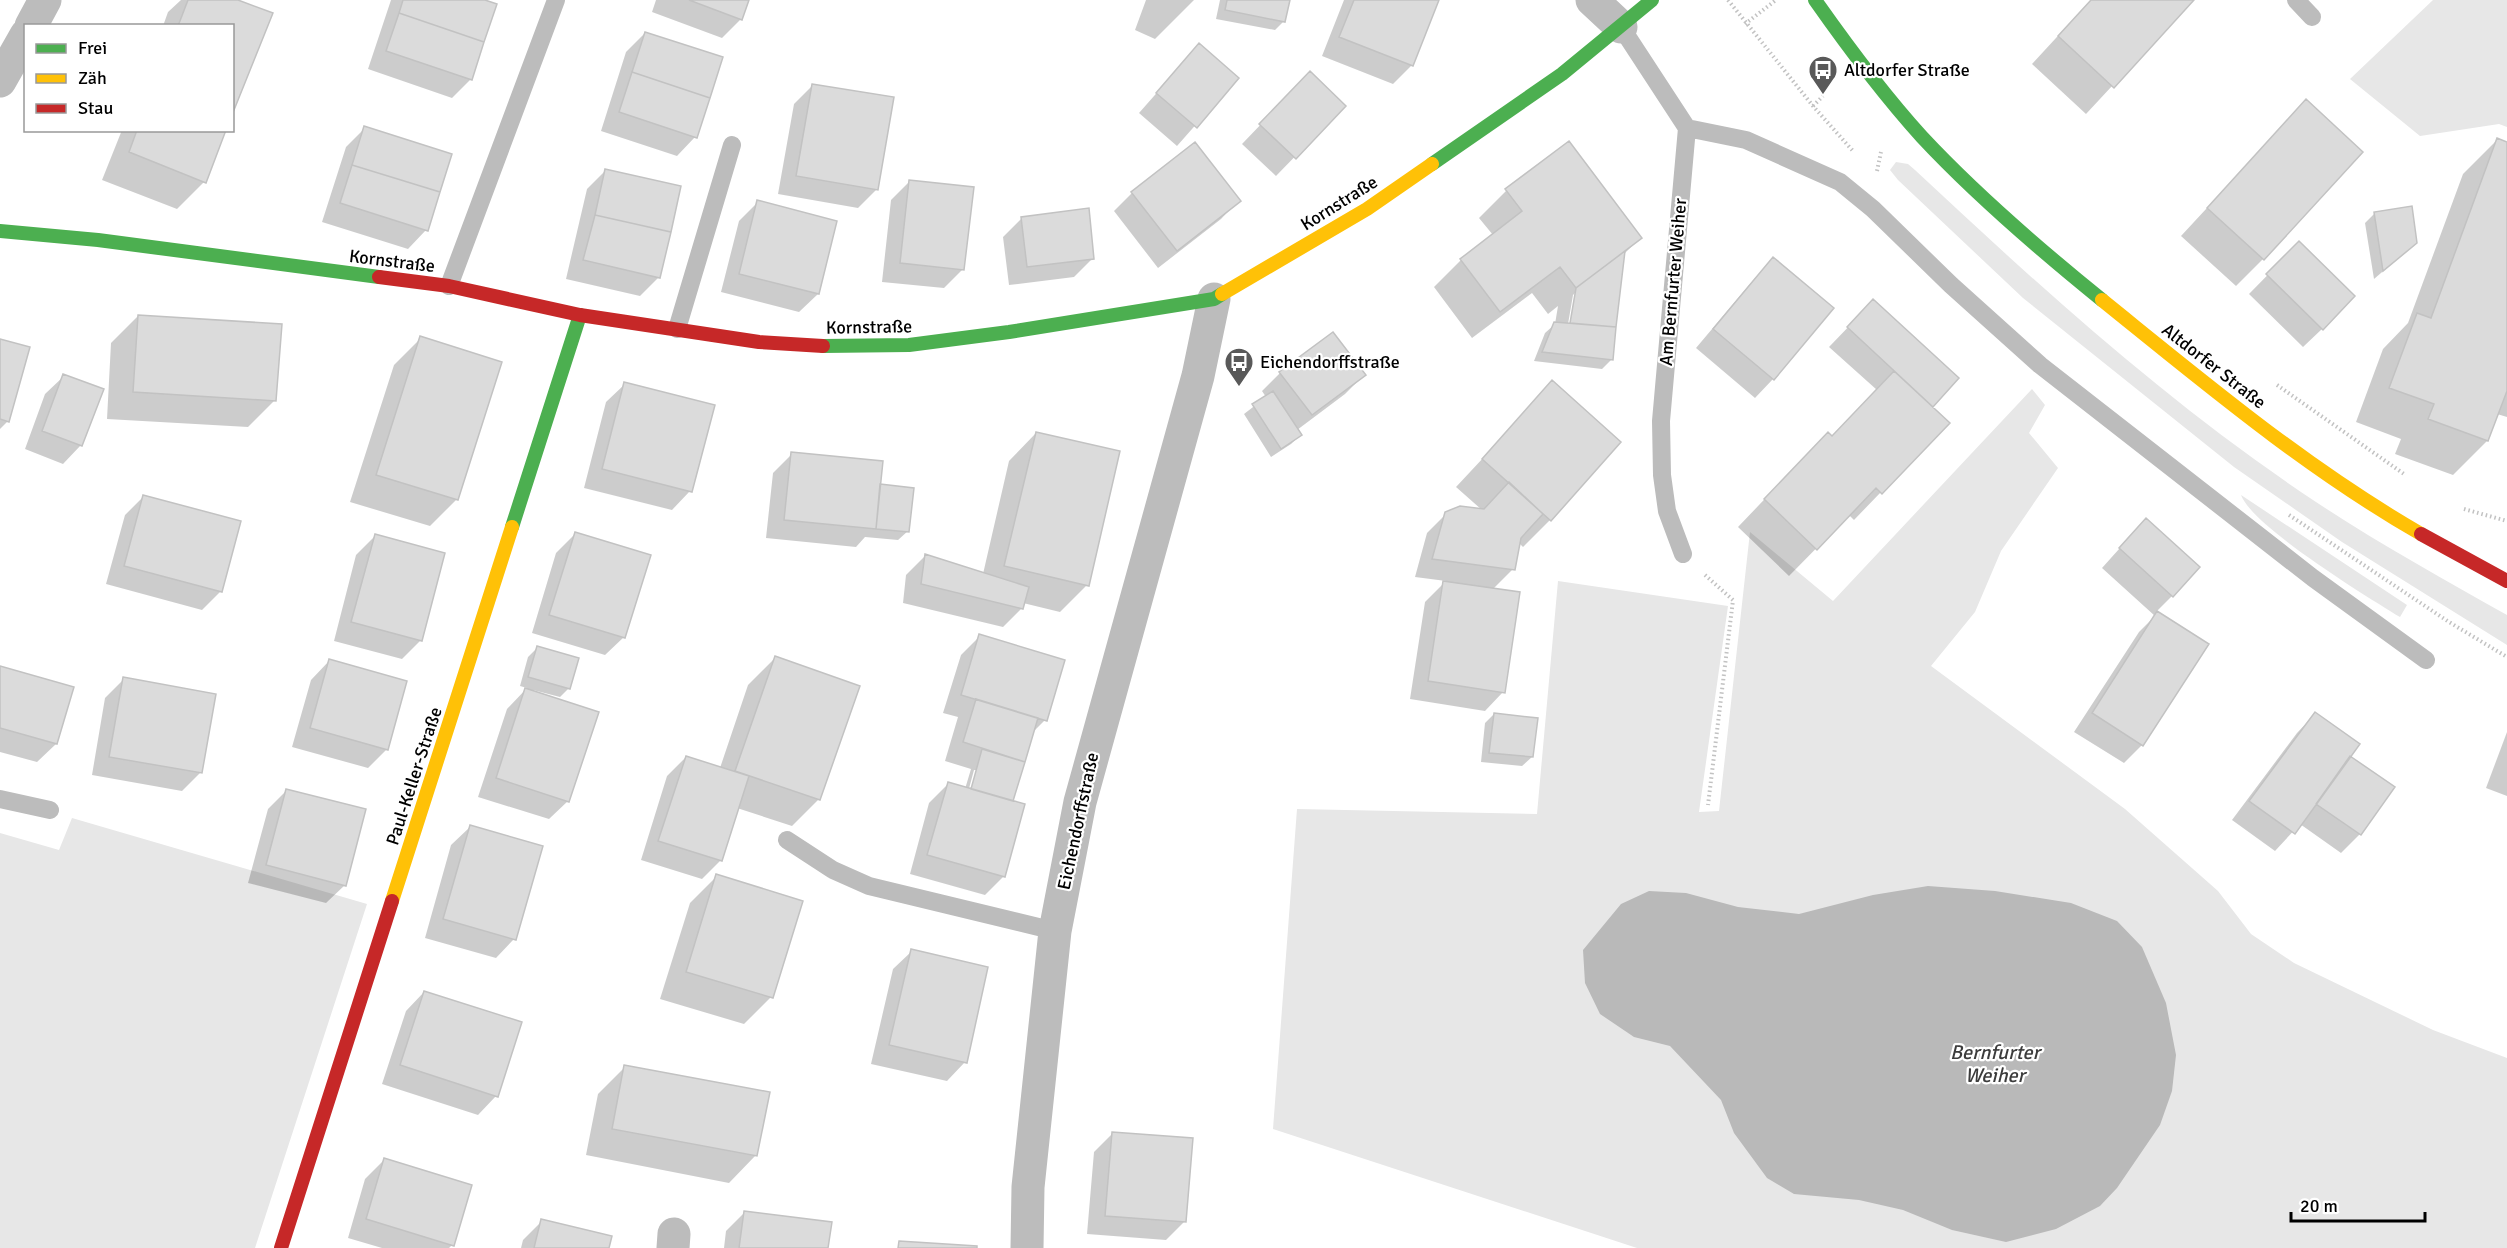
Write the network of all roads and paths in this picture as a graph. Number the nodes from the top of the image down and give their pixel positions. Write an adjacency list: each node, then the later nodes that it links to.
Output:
1 (45, 0): 10 (street)
2 (556, 0): 23 (lane)
3 (1592, 0): 12 (street)
4 (1652, 0): 12 (street, Kornstraße)
5 (1728, 0): 11 (path)
6 (1777, 0): 11 (path)
7 (1815, 0): 33 (street, Altdorfer Straße)
8 (2296, 0): 9 (lane)
9 (2312, 17)
10 (32, 24)
11 (1745, 24): 16 (path)
12 (1621, 27): 17 (lane); 24 (street, Kornstraße)
13 (24, 39): 14 (street)
14 (0, 81)
15 (1823, 96): 16 (path)
16 (1813, 106): 19 (path)
17 (1687, 129): 32 (lane, Am Bernfurter Weiher); 35 (lane)
18 (732, 145): 26 (lane)
19 (1855, 152)
20 (1869, 168): 21 (path)
21 (1876, 175)
22 (0, 231): 23 (street, Kornstraße)
23 (449, 286): 25 (street, Kornstraße)
24 (1214, 299): 26 (street, Kornstraße); 40 (street, Eichendorffstraße)
25 (580, 315): 26 (street, Kornstraße); 41 (street, Paul-Keller-Straße)
26 (677, 329)
27 (2270, 380): 28 (path)
28 (2408, 477)
29 (2460, 508): 31 (path)
30 (2284, 511): 34 (path)
31 (2507, 521)
32 (1683, 554): 37 (path)
33 (2507, 581)
34 (2507, 657)
35 (2426, 660)
36 (0, 799): 38 (lane)
37 (1708, 805)
38 (50, 810)
39 (787, 840): 40 (lane)
40 (1055, 931): 42 (street, Eichendorffstraße)
41 (282, 1248)
42 (1028, 1248)

